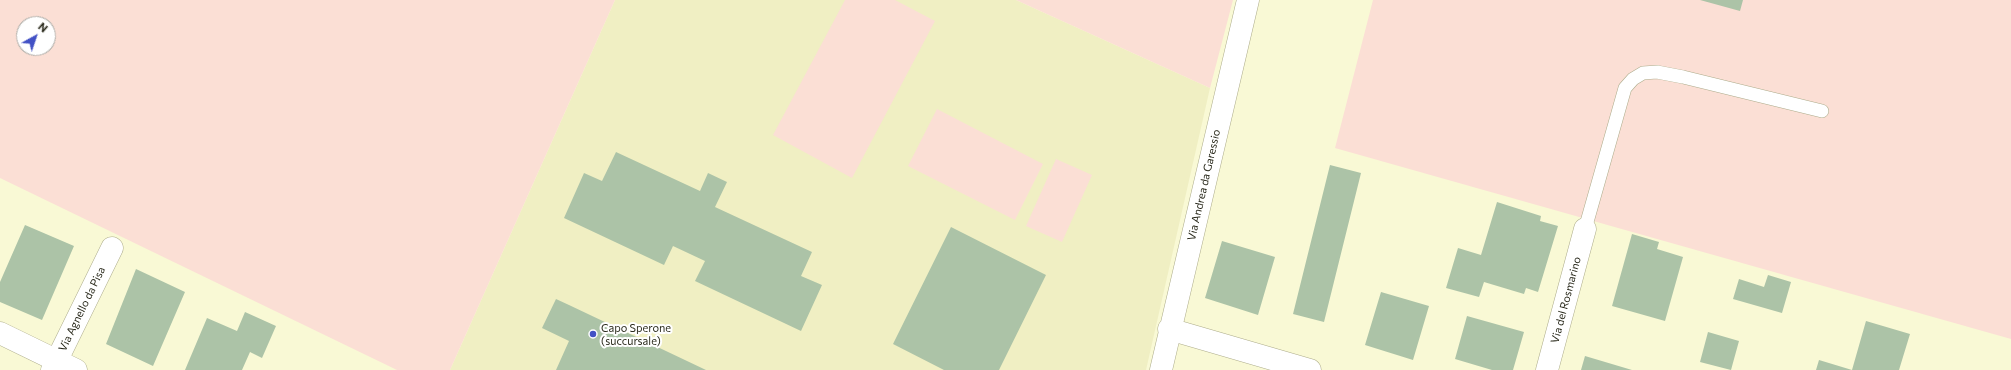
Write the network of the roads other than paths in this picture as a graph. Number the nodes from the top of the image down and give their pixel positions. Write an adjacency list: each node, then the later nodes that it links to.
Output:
1 (1248, 0): 5 (street, Via Andrea da Garessio)
2 (1822, 111): 3 (lane)
3 (1585, 229): 11 (street, Via del Rosmarino)
4 (112, 248): 7 (street, Via Agnello da Pisa)
5 (1170, 329): 9 (street, Via Andrea da Garessio); 10 (street)
6 (0, 333): 7 (street)
7 (55, 365): 8 (street)
8 (76, 370)
9 (1161, 370)
10 (1310, 370)
11 (1547, 370)

